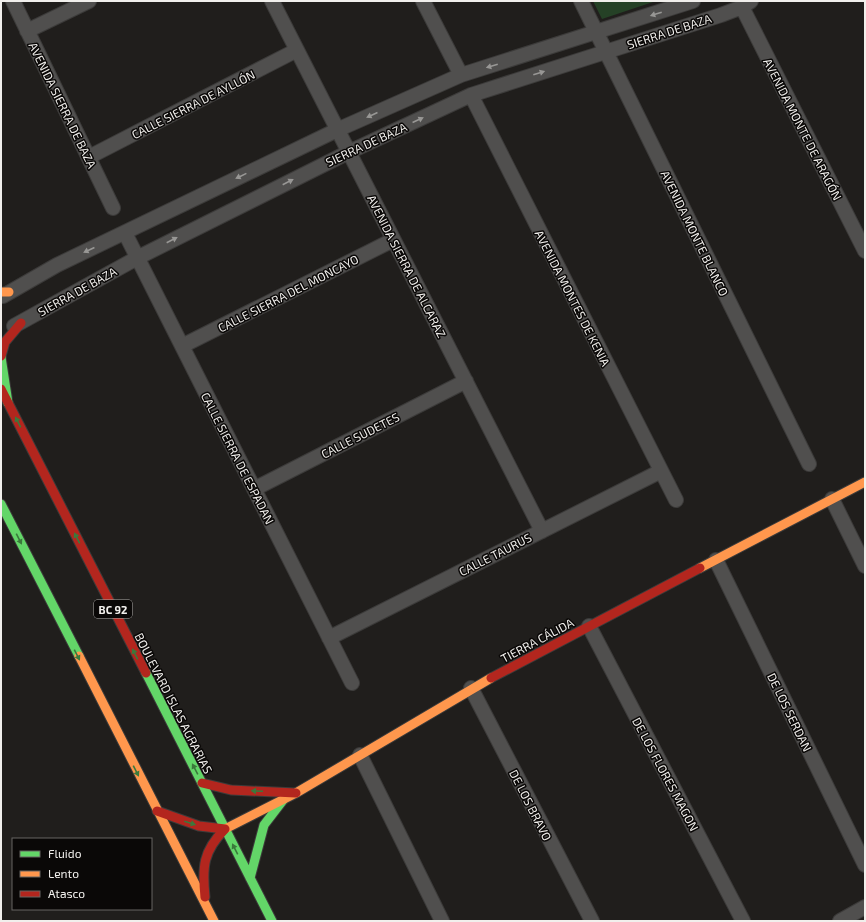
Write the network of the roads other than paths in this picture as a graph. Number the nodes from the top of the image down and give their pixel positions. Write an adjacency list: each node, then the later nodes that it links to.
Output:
1 (13, 1): 8 (street, AVENIDA SIERRA DE BAZA)
2 (89, 1): 8 (street)
3 (272, 1): 10 (street, AVENIDA SIERRA DE ALCARAZ)
4 (423, 1): 12 (street)
5 (581, 1): 9 (street, AVENIDA MONTE BLANCO)
6 (692, 1): 9 (street, SIERRA DE BAZA, one-way to 9)
7 (746, 4): 11 (street, SIERRA DE BAZA); 20 (street, AVENIDA MONTE DE ARAGÓN)
8 (27, 31): 16 (street, AVENIDA SIERRA DE BAZA)
9 (596, 32): 11 (street, AVENIDA MONTE BLANCO); 12 (street, SIERRA DE BAZA, one-way to 12)
10 (296, 50): 14 (street, AVENIDA SIERRA DE ALCARAZ); 16 (street, CALLE SIERRA DE AYLLÓN)
11 (606, 51): 13 (street, SIERRA DE BAZA, one-way to 11); 30 (street, AVENIDA MONTE BLANCO)
12 (461, 75): 14 (street, SIERRA DE BAZA, one-way to 14)
13 (471, 95): 15 (street, SIERRA DE BAZA, one-way to 13); 31 (street, AVENIDA MONTES DE KENIA)
14 (337, 130): 15 (street, AVENIDA SIERRA DE ALCARAZ); 18 (street, SIERRA DE BAZA, one-way to 18)
15 (349, 152): 19 (street, AVENIDA SIERRA DE ALCARAZ); 21 (street, SIERRA DE BAZA, one-way to 15)
16 (89, 157): 17 (street, AVENIDA SIERRA DE BAZA)
17 (113, 208)
18 (125, 233): 21 (street, CALLE SIERRA DE ESPADAN); 22 (street, SIERRA DE BAZA, one-way to 22)
19 (394, 240): 25 (street, CALLE SIERRA DEL MONCAYO); 27 (street, AVENIDA SIERRA DE ALCARAZ)
20 (865, 251)
21 (137, 258): 23 (street, SIERRA DE BAZA); 25 (street, CALLE SIERRA DE ESPADAN)
22 (4, 294)
23 (21, 323): 24 (street, SIERRA DE BAZA); 26 (main road)
24 (1, 334)
25 (182, 346): 33 (street, CALLE SIERRA DE ESPADAN)
26 (1, 356): 29 (main road)
27 (466, 381): 33 (street, CALLE SUDETES); 37 (street, AVENIDA SIERRA DE ALCARAZ)
28 (1, 389): 29 (main road, BOULEVARD ISLAS AGRARIAS / BC 92)
29 (8, 403): 45 (main road, BOULEVARD ISLAS AGRARIAS / BC 92, one-way to 29)
30 (809, 464)
31 (661, 471): 35 (street, AVENIDA MONTES DE KENIA); 37 (street, CALLE TAURUS)
32 (865, 482): 34 (main road, TIERRA CÁLIDA)
33 (254, 489): 41 (street, CALLE SIERRA DE ESPADAN)
34 (832, 498): 38 (main road, TIERRA CÁLIDA); 39 (street)
35 (676, 500)
36 (1, 504): 48 (main road, one-way to 48)
37 (542, 531): 41 (street, CALLE TAURUS)
38 (716, 560): 40 (main road, TIERRA CÁLIDA); 50 (street, DE LOS SERDAN)
39 (865, 566)
40 (589, 626): 43 (main road, TIERRA CÁLIDA); 58 (street, DE LOS FLORES MAGON)
41 (329, 638): 42 (street, CALLE SIERRA DE ESPADAN)
42 (352, 683)
43 (471, 688): 44 (main road, TIERRA CÁLIDA); 57 (street, DE LOS BRAVO)
44 (360, 755): 46 (main road, TIERRA CÁLIDA); 56 (street)
45 (202, 783): 46 (main road, one-way to 45); 49 (main road, BOULEVARD ISLAS AGRARIAS / BC 92)
46 (296, 793): 47 (main road, TIERRA CÁLIDA)
47 (284, 799): 49 (main road, TIERRA CÁLIDA); 51 (main road)
48 (157, 811): 49 (main road, one-way to 49); 52 (main road)
49 (225, 829): 51 (main road, BOULEVARD ISLAS AGRARIAS / BC 92, one-way to 49); 52 (main road)
50 (865, 865)
51 (250, 878): 55 (main road, BOULEVARD ISLAS AGRARIAS / BC 92)
52 (207, 907): 54 (main road)
53 (865, 907): 59 (street)
54 (214, 921)
55 (272, 921)
56 (442, 921)
57 (592, 921)
58 (743, 921)
59 (840, 921)

